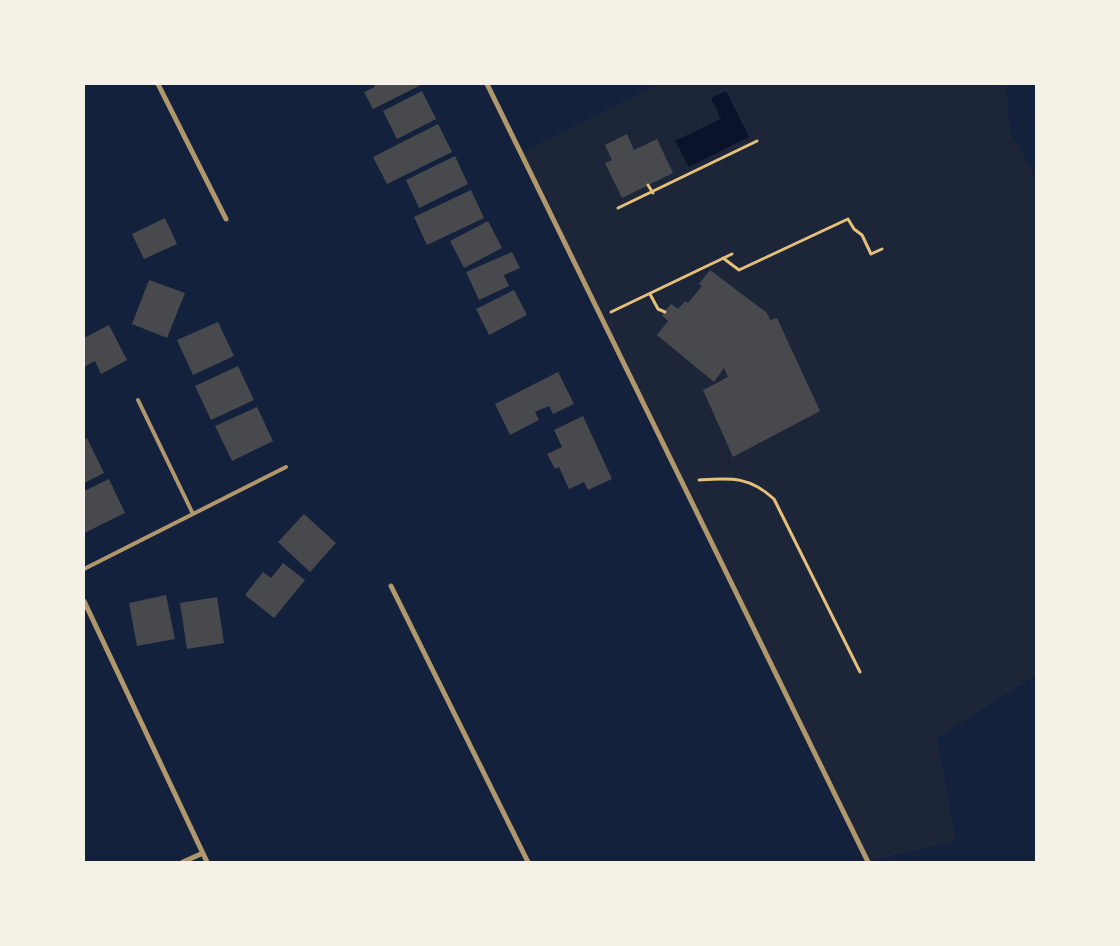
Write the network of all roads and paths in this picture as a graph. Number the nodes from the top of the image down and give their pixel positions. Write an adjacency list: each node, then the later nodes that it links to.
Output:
1 (158, 84): 7 (street)
2 (487, 84): 13 (street)
3 (757, 141): 5 (path)
4 (648, 185): 5 (path)
5 (653, 193): 6 (path)
6 (618, 208)
7 (226, 219)
8 (882, 249): 10 (path)
9 (732, 254): 10 (path)
10 (723, 258): 11 (path)
11 (650, 294): 12 (path); 13 (path)
12 (665, 312)
13 (601, 317): 26 (street)
14 (138, 400): 17 (lane)
15 (286, 467): 17 (lane)
16 (699, 480): 21 (path)
17 (193, 514): 18 (lane)
18 (84, 569)
19 (391, 586): 25 (street)
20 (84, 600): 22 (street)
21 (860, 672)
22 (203, 852): 23 (street); 24 (street)
23 (183, 862)
24 (207, 862)
25 (528, 862)
26 (868, 862)

